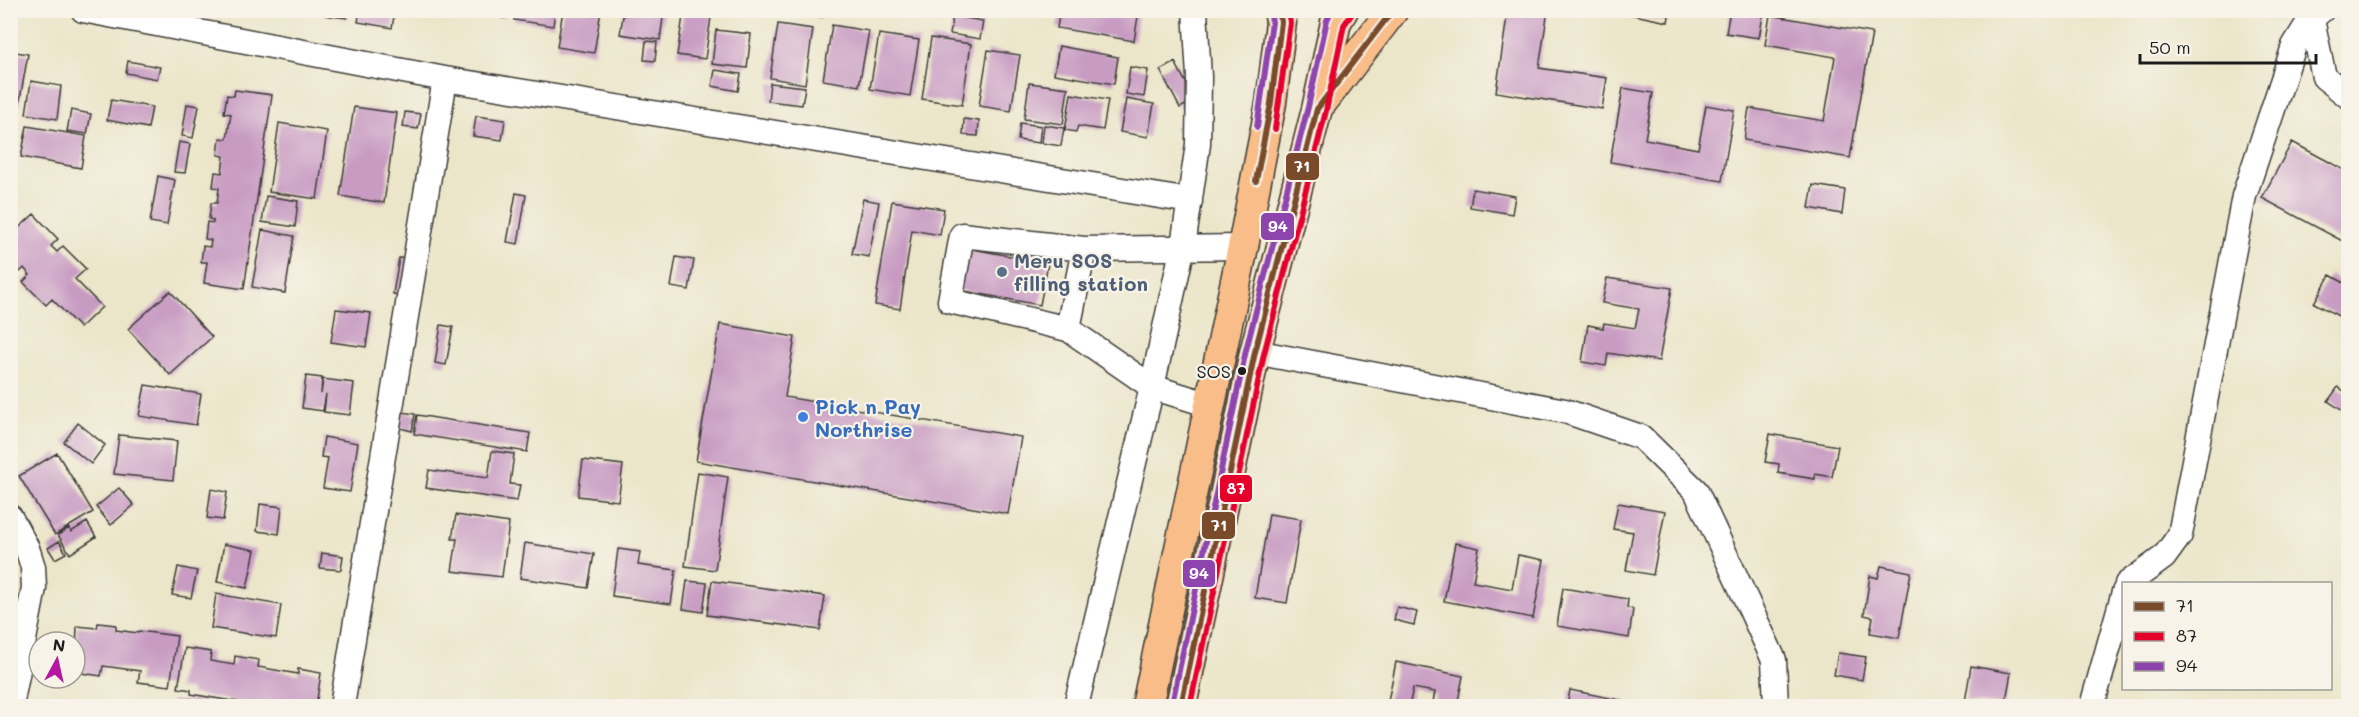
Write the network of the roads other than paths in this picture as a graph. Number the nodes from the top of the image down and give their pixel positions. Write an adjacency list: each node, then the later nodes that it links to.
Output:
1 (83, 10): 6 (street)
2 (1195, 10): 11 (street)
3 (1279, 10): 13 (main road)
4 (1342, 10): 10 (main road)
5 (1393, 10): 10 (main road)
6 (111, 13): 8 (street)
7 (2314, 14): 9 (street); 20 (street)
8 (445, 79): 11 (street); 23 (street)
9 (2349, 96)
10 (1317, 109): 16 (main road)
11 (1190, 201): 12 (street)
12 (1183, 246): 13 (street); 14 (street); 17 (street)
13 (1243, 247): 18 (main road)
14 (1084, 249): 15 (street); 15 (street)
15 (1068, 329): 17 (street)
16 (1255, 352): 26 (main road); 27 (street)
17 (1152, 387): 18 (street); 24 (street)
18 (1210, 405): 25 (main road)
19 (10, 517): 22 (street)
20 (2130, 582)
21 (2122, 599): 28 (street)
22 (11, 706)
23 (342, 706)
24 (1076, 706)
25 (1147, 706)
26 (1181, 706)
27 (1776, 706)
28 (2092, 706)

